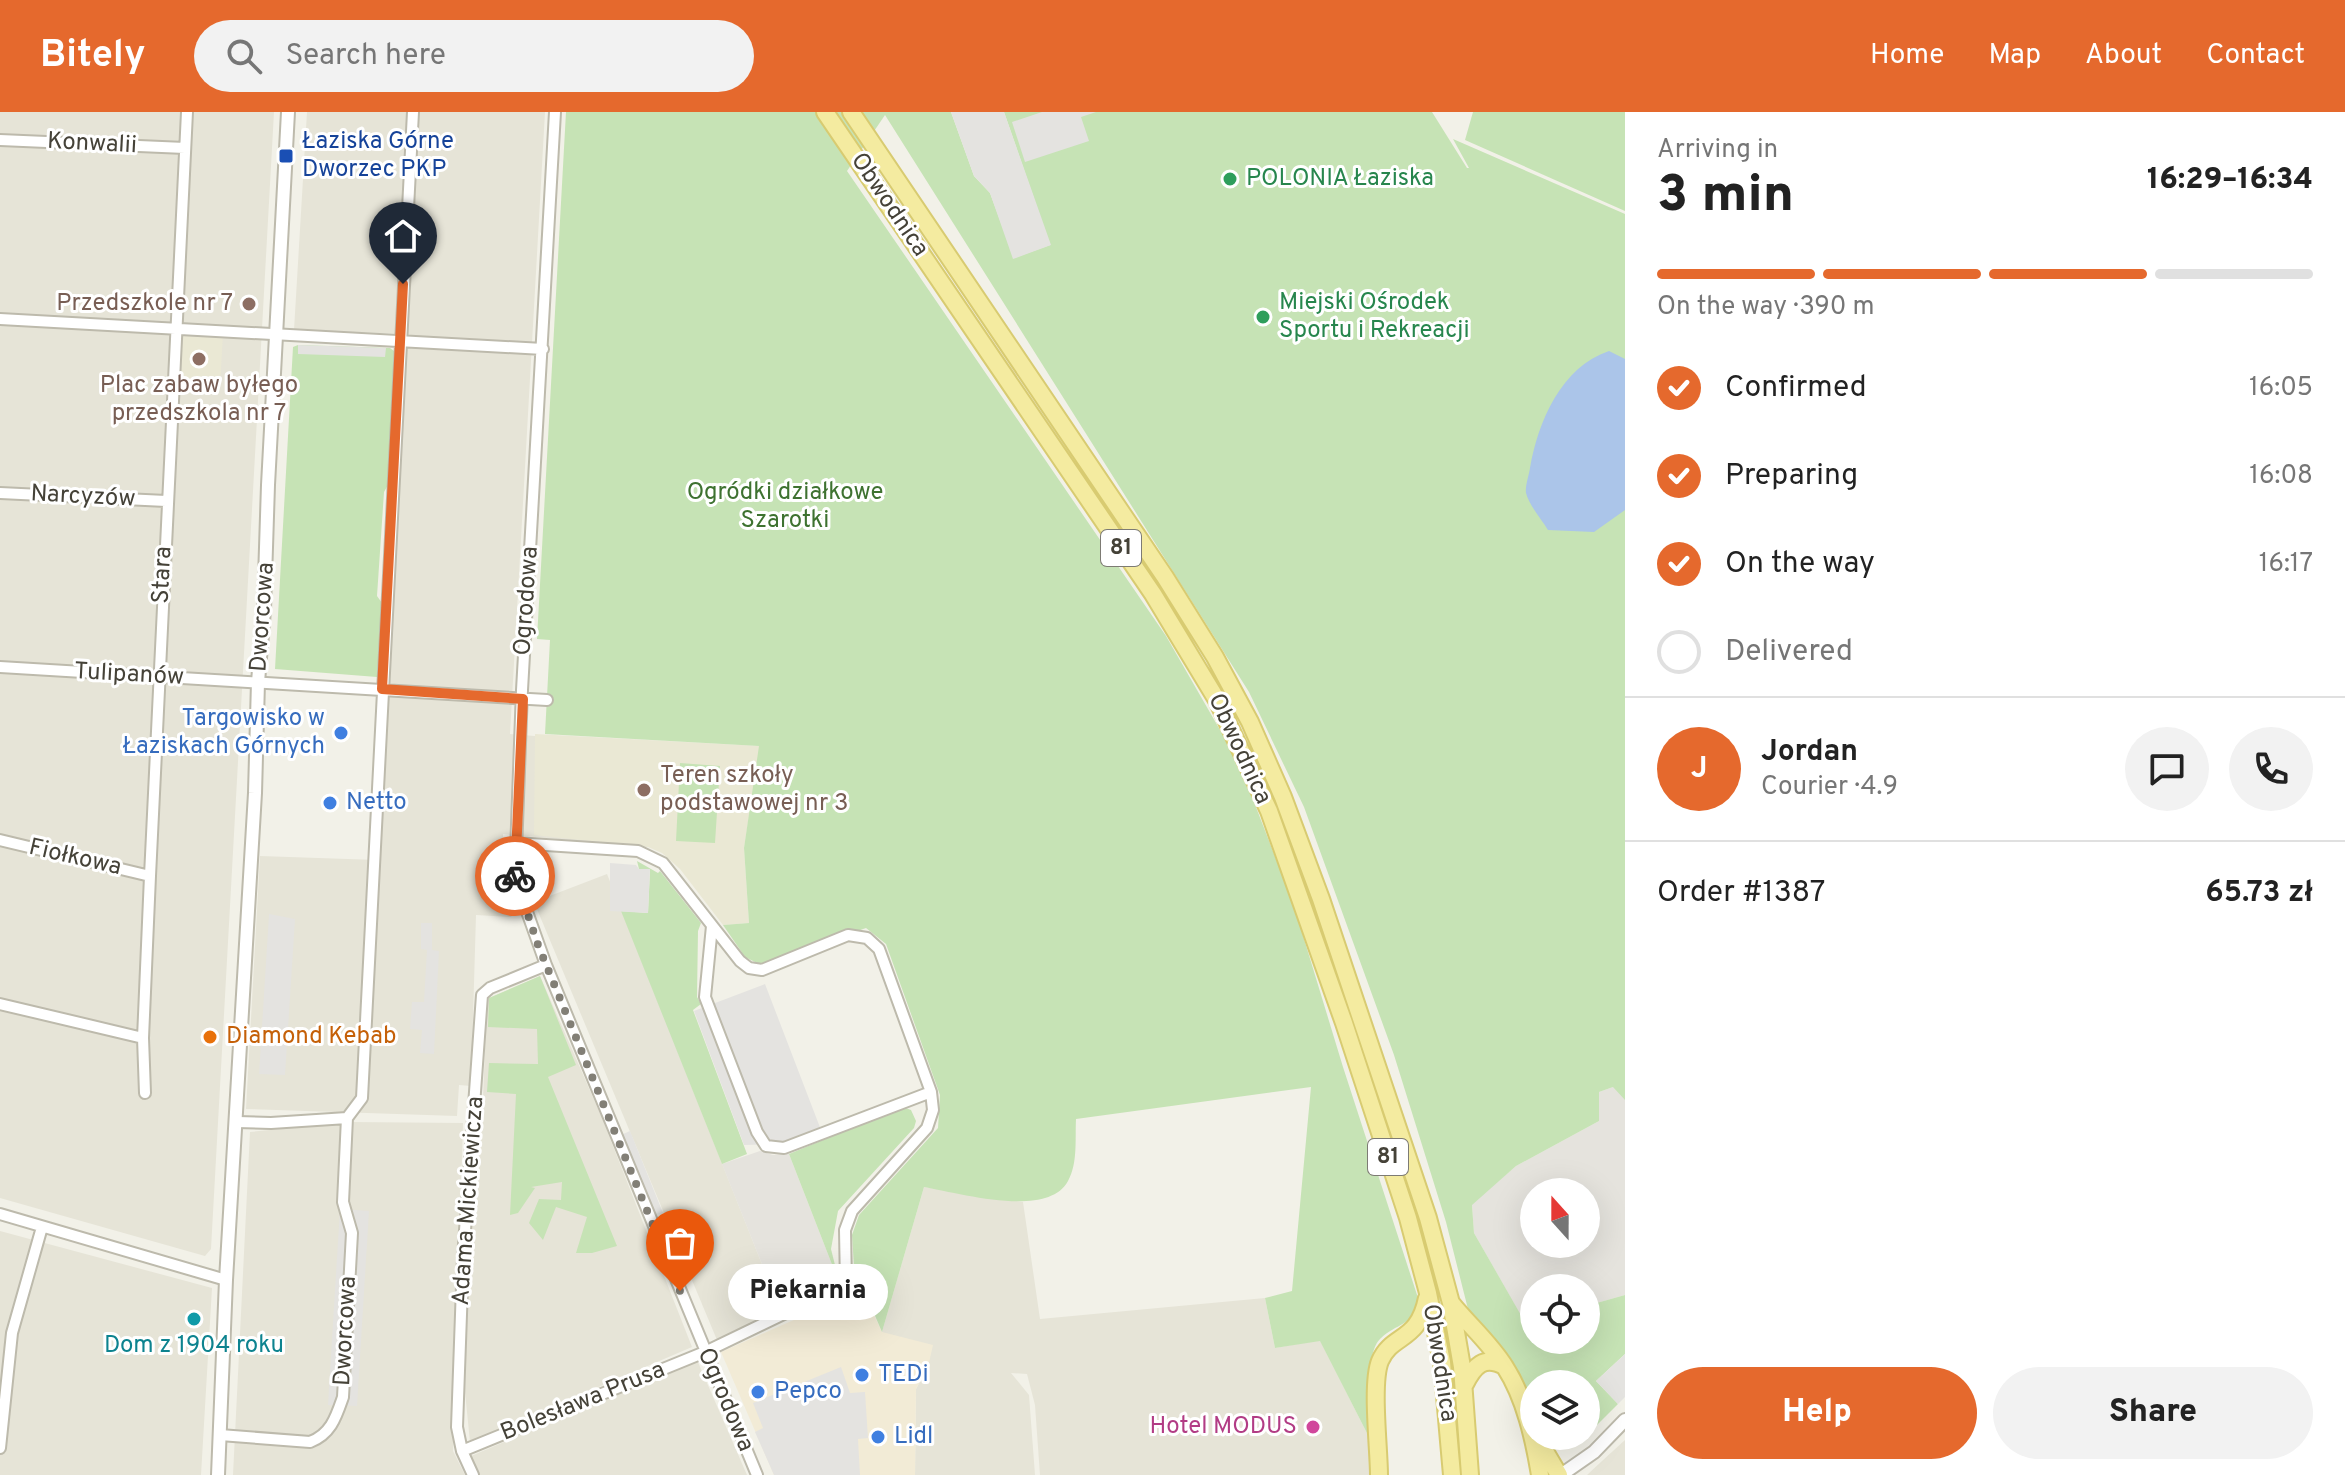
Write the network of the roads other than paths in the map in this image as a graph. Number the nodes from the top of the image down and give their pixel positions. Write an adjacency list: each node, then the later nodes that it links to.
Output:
1 (187, 112): 8 (street, Stara)
2 (288, 112): 11 (street, Dworcowa)
3 (413, 112): 12 (street, Dworcowa)
4 (555, 112): 13 (street, Ogrodowa)
5 (825, 112): 36 (main road, Obwodnica / 81)
6 (851, 112): 37 (main road, Obwodnica / 81)
7 (0, 140): 8 (street, Konwalii)
8 (185, 148): 10 (street, Stara)
9 (0, 319): 10 (street)
10 (175, 328): 11 (street); 15 (street, Stara)
11 (276, 335): 12 (street); 18 (street, Dworcowa)
12 (400, 341): 13 (street); 19 (street, Dworcowa)
13 (543, 349): 20 (street, Ogrodowa)
14 (0, 493): 15 (street, Narcyzów)
15 (166, 501): 17 (street, Stara)
16 (0, 667): 17 (street, Tulipanów)
17 (158, 677): 18 (street, Tulipanów); 24 (street, Stara)
18 (258, 682): 19 (street, Tulipanów); 32 (street, Dworcowa)
19 (382, 689): 20 (street, Tulipanów); 31 (street, Dworcowa)
20 (523, 699): 21 (street, Tulipanów); 23 (street, Ogrodowa)
21 (547, 700)
22 (0, 840): 24 (street, Fiołkowa)
23 (515, 843): 25 (street); 26 (street, Ogrodowa)
24 (150, 876): 28 (street, Stara)
25 (712, 926): 29 (street); 29 (street)
26 (546, 965): 41 (street, Ogrodowa); 51 (street, Adama Mickiewicza)
27 (0, 1004): 28 (street)
28 (143, 1038): 30 (street, Stara)
29 (931, 1092): 41 (street, Bolesława Prusa)
30 (145, 1093)
31 (347, 1118): 32 (street); 47 (street, Dworcowa)
32 (237, 1122): 35 (street, Dworcowa)
33 (0, 1214): 34 (street)
34 (42, 1227): 35 (street); 39 (street)
35 (226, 1280): 47 (street, Dworcowa)
36 (1428, 1293): 40 (main road); 42 (main road, Obwodnica / 81)
37 (1451, 1303): 43 (main road); 44 (main road, Obwodnica / 81)
38 (0, 1330): 39 (street)
39 (12, 1333): 48 (street)
40 (1402, 1339): 42 (main road); 55 (main road)
41 (705, 1352): 51 (street, Bolesława Prusa); 54 (street, Ogrodowa)
42 (1442, 1362): 56 (main road, Obwodnica / 81)
43 (1504, 1366): 44 (main road); 45 (main road)
44 (1465, 1384): 57 (main road, Obwodnica / 81)
45 (1520, 1398)
46 (1625, 1420): 59 (street)
47 (220, 1435): 52 (street, Dworcowa)
48 (0, 1448)
49 (1536, 1450): 58 (main road)
50 (1545, 1450): 59 (main road)
51 (462, 1451): 53 (street, Adama Mickiewicza)
52 (218, 1475)
53 (473, 1475)
54 (757, 1475)
55 (1379, 1475)
56 (1452, 1475)
57 (1470, 1475)
58 (1540, 1475)
59 (1560, 1475)

